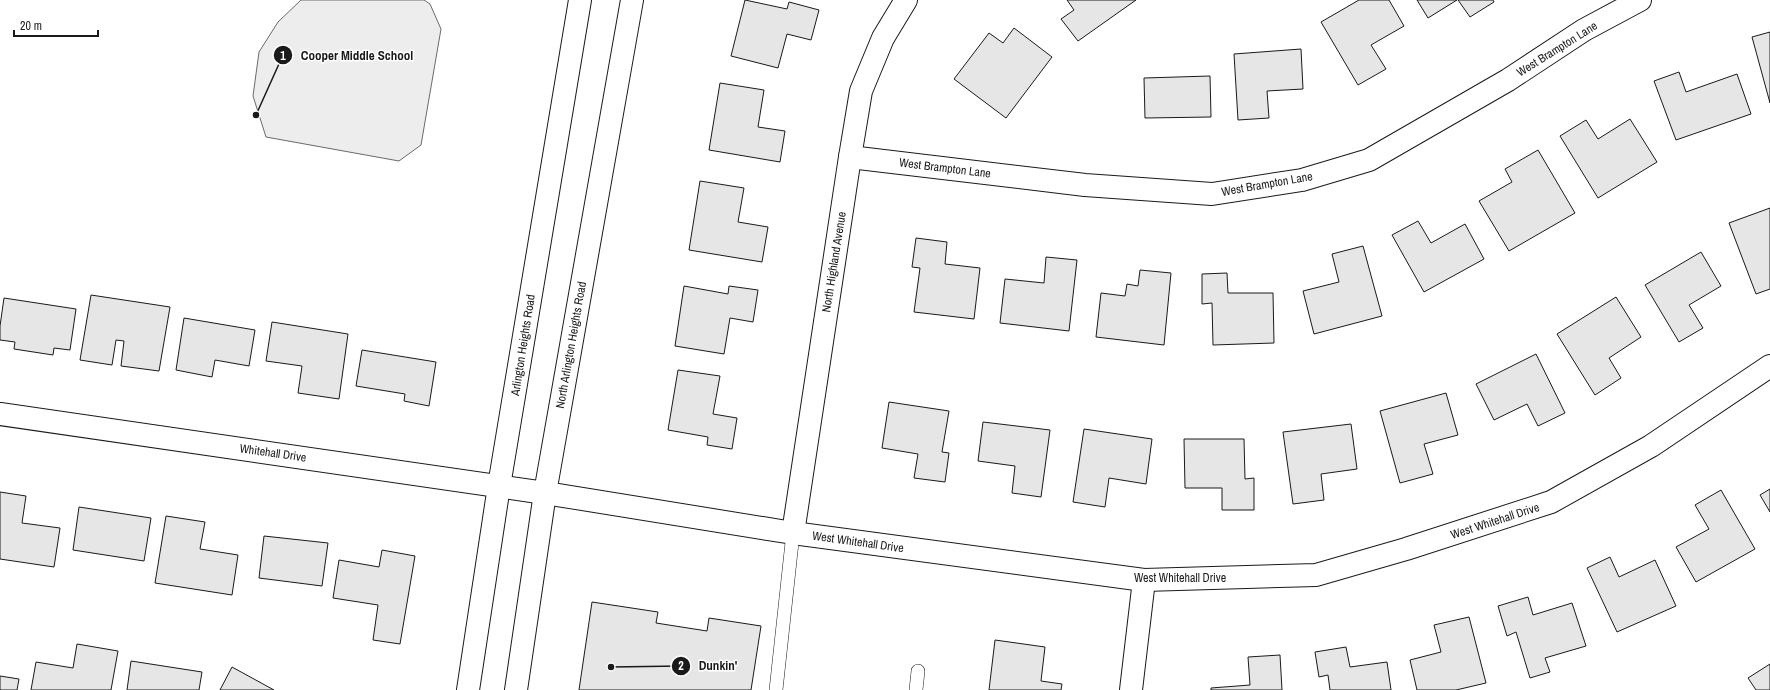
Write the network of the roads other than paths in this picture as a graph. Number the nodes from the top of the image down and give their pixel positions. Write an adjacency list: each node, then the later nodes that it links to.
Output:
1 (580, 0): 8 (street, Arlington Heights Road)
2 (632, 0): 9 (street, North Arlington Heights Road)
3 (906, 0): 5 (street, North Highland Avenue)
4 (1640, 0): 5 (street, West Brampton Lane)
5 (850, 157): 10 (street, North Highland Avenue)
6 (1770, 366): 11 (street, West Whitehall Drive)
7 (0, 414): 8 (street, Whitehall Drive)
8 (499, 486): 9 (street, Whitehall Drive); 13 (street, Arlington Heights Road)
9 (545, 493): 10 (street, West Whitehall Drive); 14 (street, North Arlington Heights Road)
10 (792, 533): 11 (street, West Whitehall Drive); 15 (lane)
11 (1144, 580): 17 (street)
12 (918, 671): 16 (lane)
13 (468, 690)
14 (516, 690)
15 (776, 690)
16 (916, 690)
17 (1131, 690)

